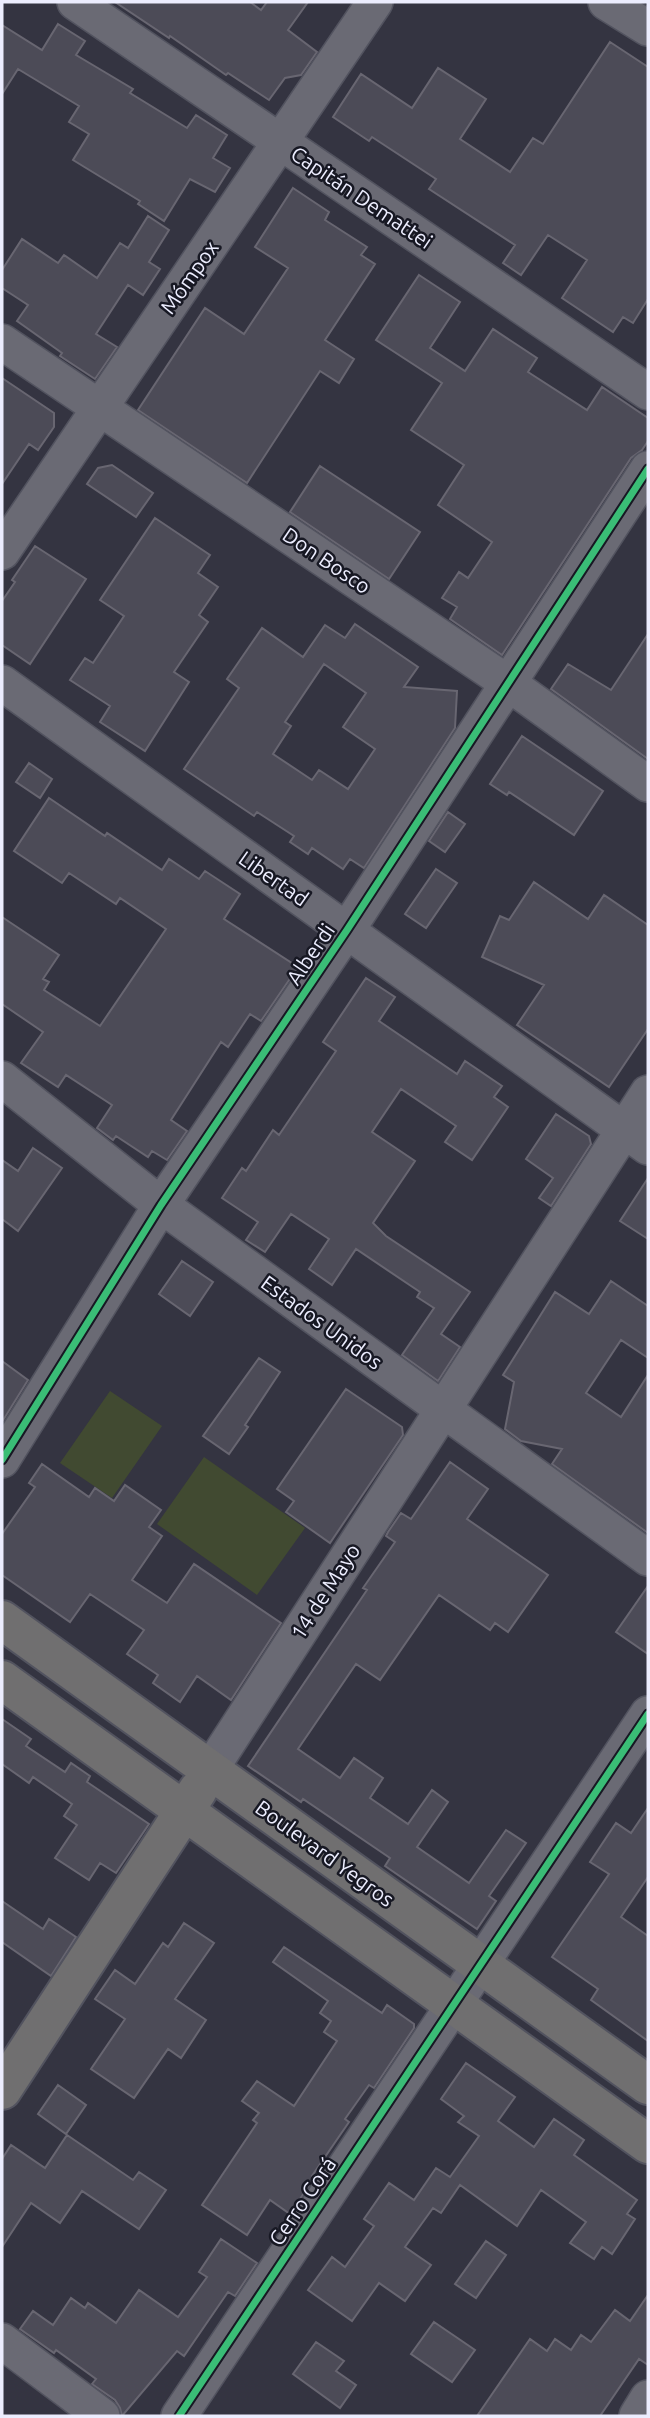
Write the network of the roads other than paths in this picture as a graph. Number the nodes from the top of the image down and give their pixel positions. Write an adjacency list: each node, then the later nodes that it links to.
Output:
1 (75, 2): 5 (street, Capitán Demattei)
2 (375, 2): 5 (street, Mómpox)
3 (606, 2): 4 (street)
4 (648, 28)
5 (282, 142): 7 (street, Capitán Demattei); 8 (street, Mómpox)
6 (2, 342): 8 (street, Don Bosco)
7 (648, 392)
8 (99, 407): 10 (street, Mómpox); 12 (street, Don Bosco)
9 (648, 469): 12 (street, Alberdi)
10 (2, 552)
11 (2, 683): 14 (street, Libertad)
12 (508, 683): 13 (street, Don Bosco); 14 (street, Alberdi)
13 (648, 784)
14 (347, 930): 17 (street, Libertad); 18 (street, Alberdi)
15 (2, 1079): 18 (street, Estados Unidos)
16 (648, 1093): 17 (street, 14 de Mayo)
17 (636, 1138): 19 (street, 14 de Mayo)
18 (161, 1205): 19 (street, Estados Unidos); 20 (street, Alberdi)
19 (442, 1409): 21 (street, Estados Unidos); 25 (street, 14 de Mayo)
20 (2, 1460)
21 (648, 1558)
22 (2, 1620): 25 (main road, Boulevard Yegros)
23 (2, 1680): 26 (main road)
24 (648, 1714): 27 (street, Cerro Corá)
25 (210, 1770): 26 (main road, 14 de Mayo); 27 (main road, Boulevard Yegros)
26 (184, 1811): 28 (main road); 30 (main road, 14 de Mayo)
27 (481, 1965): 28 (street, Cerro Corá); 29 (main road, Boulevard Yegros)
28 (454, 2005): 31 (main road); 35 (street, Cerro Corá)
29 (648, 2085)
30 (2, 2090)
31 (648, 2144)
32 (2, 2342): 34 (street)
33 (648, 2399): 36 (street)
34 (102, 2416)
35 (179, 2416)
36 (637, 2416)

